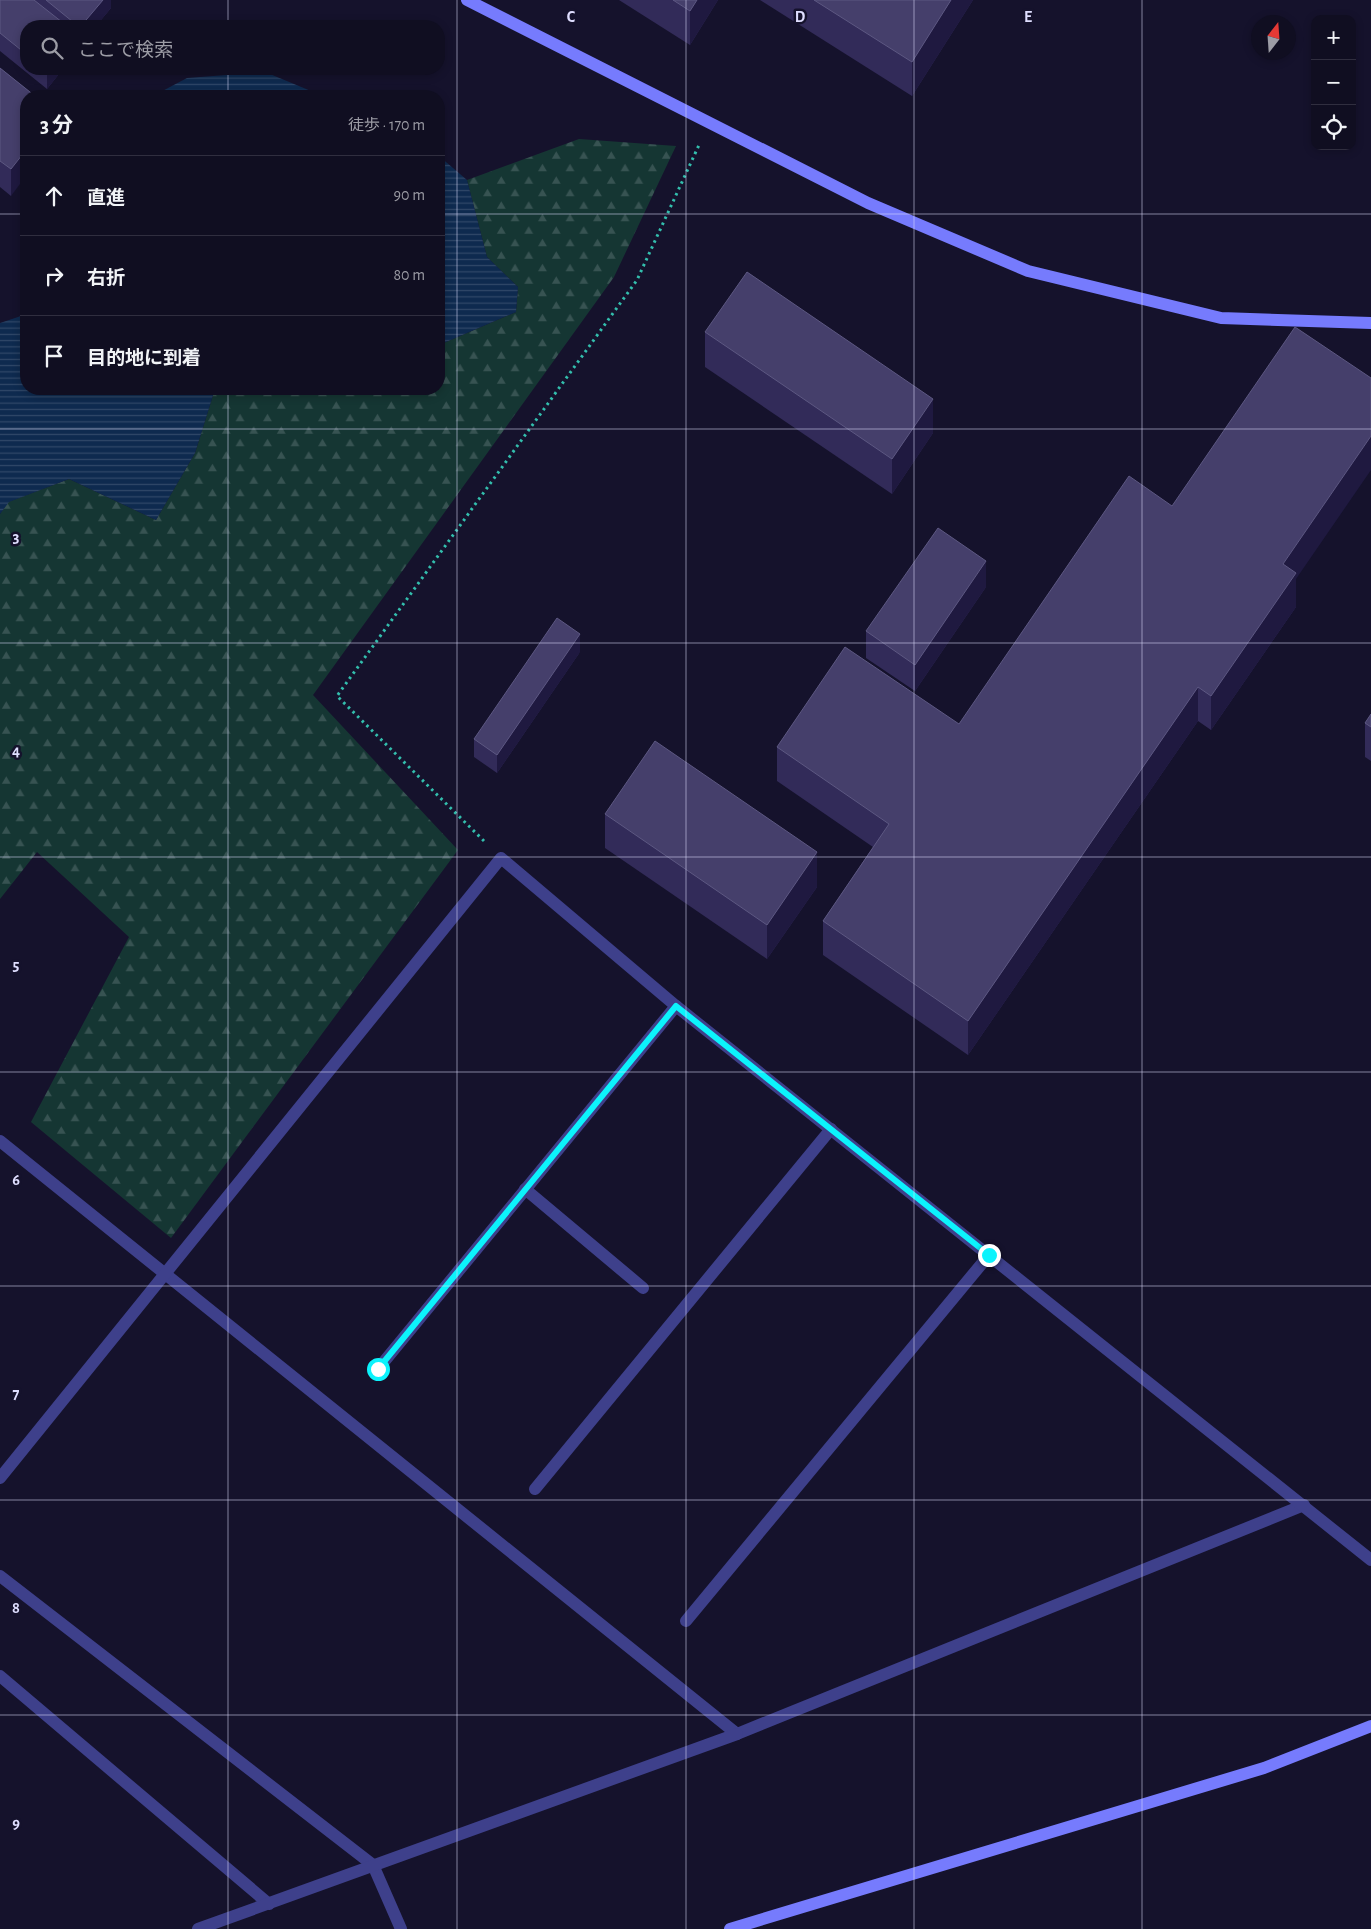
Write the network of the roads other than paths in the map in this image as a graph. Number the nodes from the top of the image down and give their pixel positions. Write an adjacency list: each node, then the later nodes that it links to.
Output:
1 (467, 0): 2 (street)
2 (1371, 323)
3 (676, 1006): 4 (street); 6 (street); 8 (street)
4 (831, 1129): 7 (street); 12 (street)
5 (0, 1141): 8 (street)
6 (525, 1189): 9 (street); 10 (street)
7 (989, 1255): 13 (street); 16 (street)
8 (165, 1272): 11 (street); 19 (street)
9 (644, 1288)
10 (378, 1369)
11 (0, 1478)
12 (535, 1489)
13 (1304, 1505): 14 (street); 19 (street)
14 (1371, 1560)
15 (0, 1576): 20 (street)
16 (686, 1622)
17 (0, 1676): 21 (street)
18 (1371, 1726): 24 (street)
19 (737, 1734): 20 (street)
20 (373, 1866): 21 (street); 23 (street)
21 (269, 1904): 22 (street)
22 (198, 1929)
23 (401, 1929)
24 (730, 1929)

